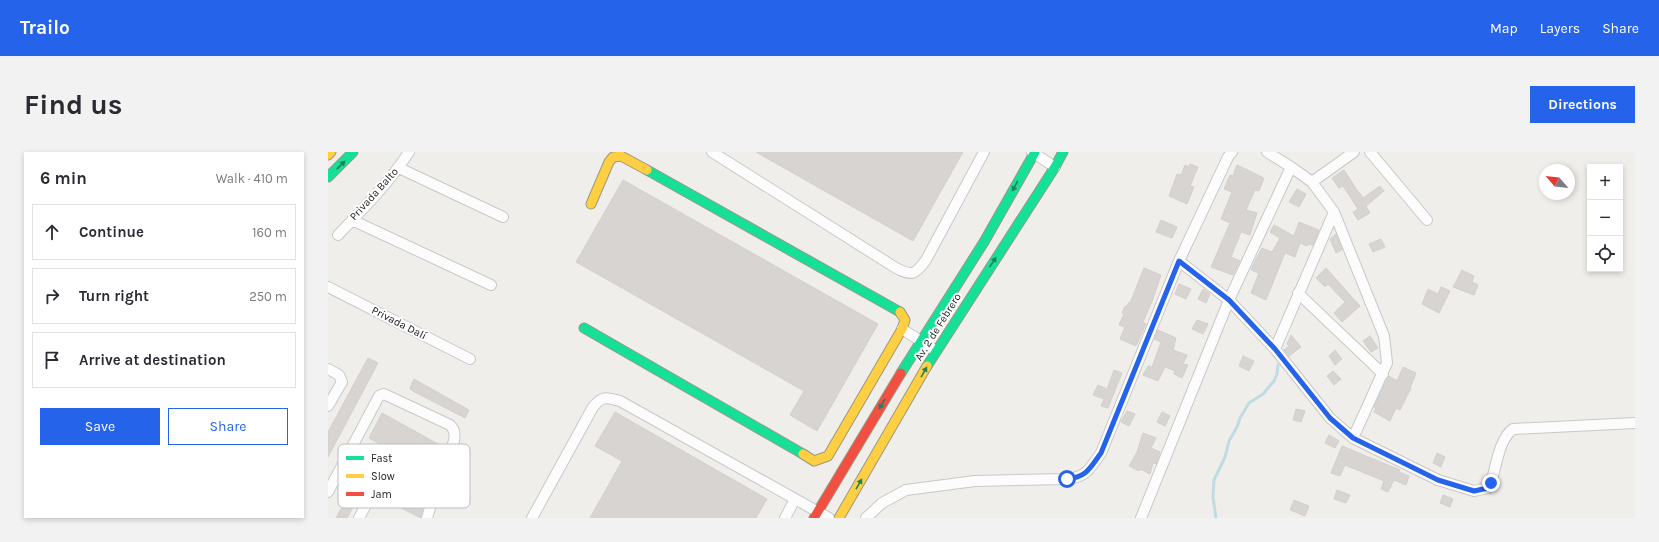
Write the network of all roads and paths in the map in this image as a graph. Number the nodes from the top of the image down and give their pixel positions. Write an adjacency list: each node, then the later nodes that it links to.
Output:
1 (331, 152): 12 (street)
2 (353, 152): 16 (street, one-way to 2)
3 (409, 152): 15 (street, Privada Balto)
4 (712, 152): 5 (street)
5 (984, 152)
6 (1033, 152): 13 (street); 31 (street, Av. 2 de Febrero, one-way to 31)
7 (1063, 152): 13 (street, Av. 2 de Febrero)
8 (1232, 152): 24 (street)
9 (1267, 152): 14 (street)
10 (1354, 152): 17 (street)
11 (1370, 152): 22 (street)
12 (328, 154)
13 (1055, 167): 33 (street, Av. 2 de Febrero, one-way to 13)
14 (1291, 167): 17 (street); 28 (street)
15 (399, 168): 20 (street); 21 (street, Privada Balto)
16 (328, 177)
17 (1312, 182): 19 (street)
18 (591, 204): 30 (street)
19 (1334, 212): 27 (street); 36 (street)
20 (502, 217)
21 (352, 220): 23 (street, Privada Balto); 25 (street)
22 (1427, 220)
23 (338, 235)
24 (1179, 261): 28 (street); 54 (street)
25 (491, 285)
26 (328, 287): 34 (street, Privada Dalí)
27 (1298, 293): 32 (street); 36 (street)
28 (1229, 300): 32 (street); 55 (street)
29 (584, 328): 30 (street)
30 (902, 329): 31 (street)
31 (920, 341): 33 (street); 47 (street, Av. 2 de Febrero, one-way to 47)
32 (1275, 349): 39 (street)
33 (936, 350): 53 (street, Av. 2 de Febrero, one-way to 33)
34 (470, 359)
35 (328, 369): 37 (street)
36 (1383, 374): 39 (street)
37 (328, 406)
38 (1635, 422): 39 (street)
39 (1353, 438)
40 (352, 444): 41 (street)
41 (453, 444)
42 (338, 472): 43 (street)
43 (328, 492)
44 (795, 499): 47 (street); 50 (street); 51 (street)
45 (364, 508): 48 (street)
46 (430, 508): 49 (street)
47 (816, 515): 52 (street)
48 (359, 518)
49 (427, 518)
50 (532, 518)
51 (785, 518)
52 (829, 518)
53 (839, 518)
54 (866, 518)
55 (1141, 518)

